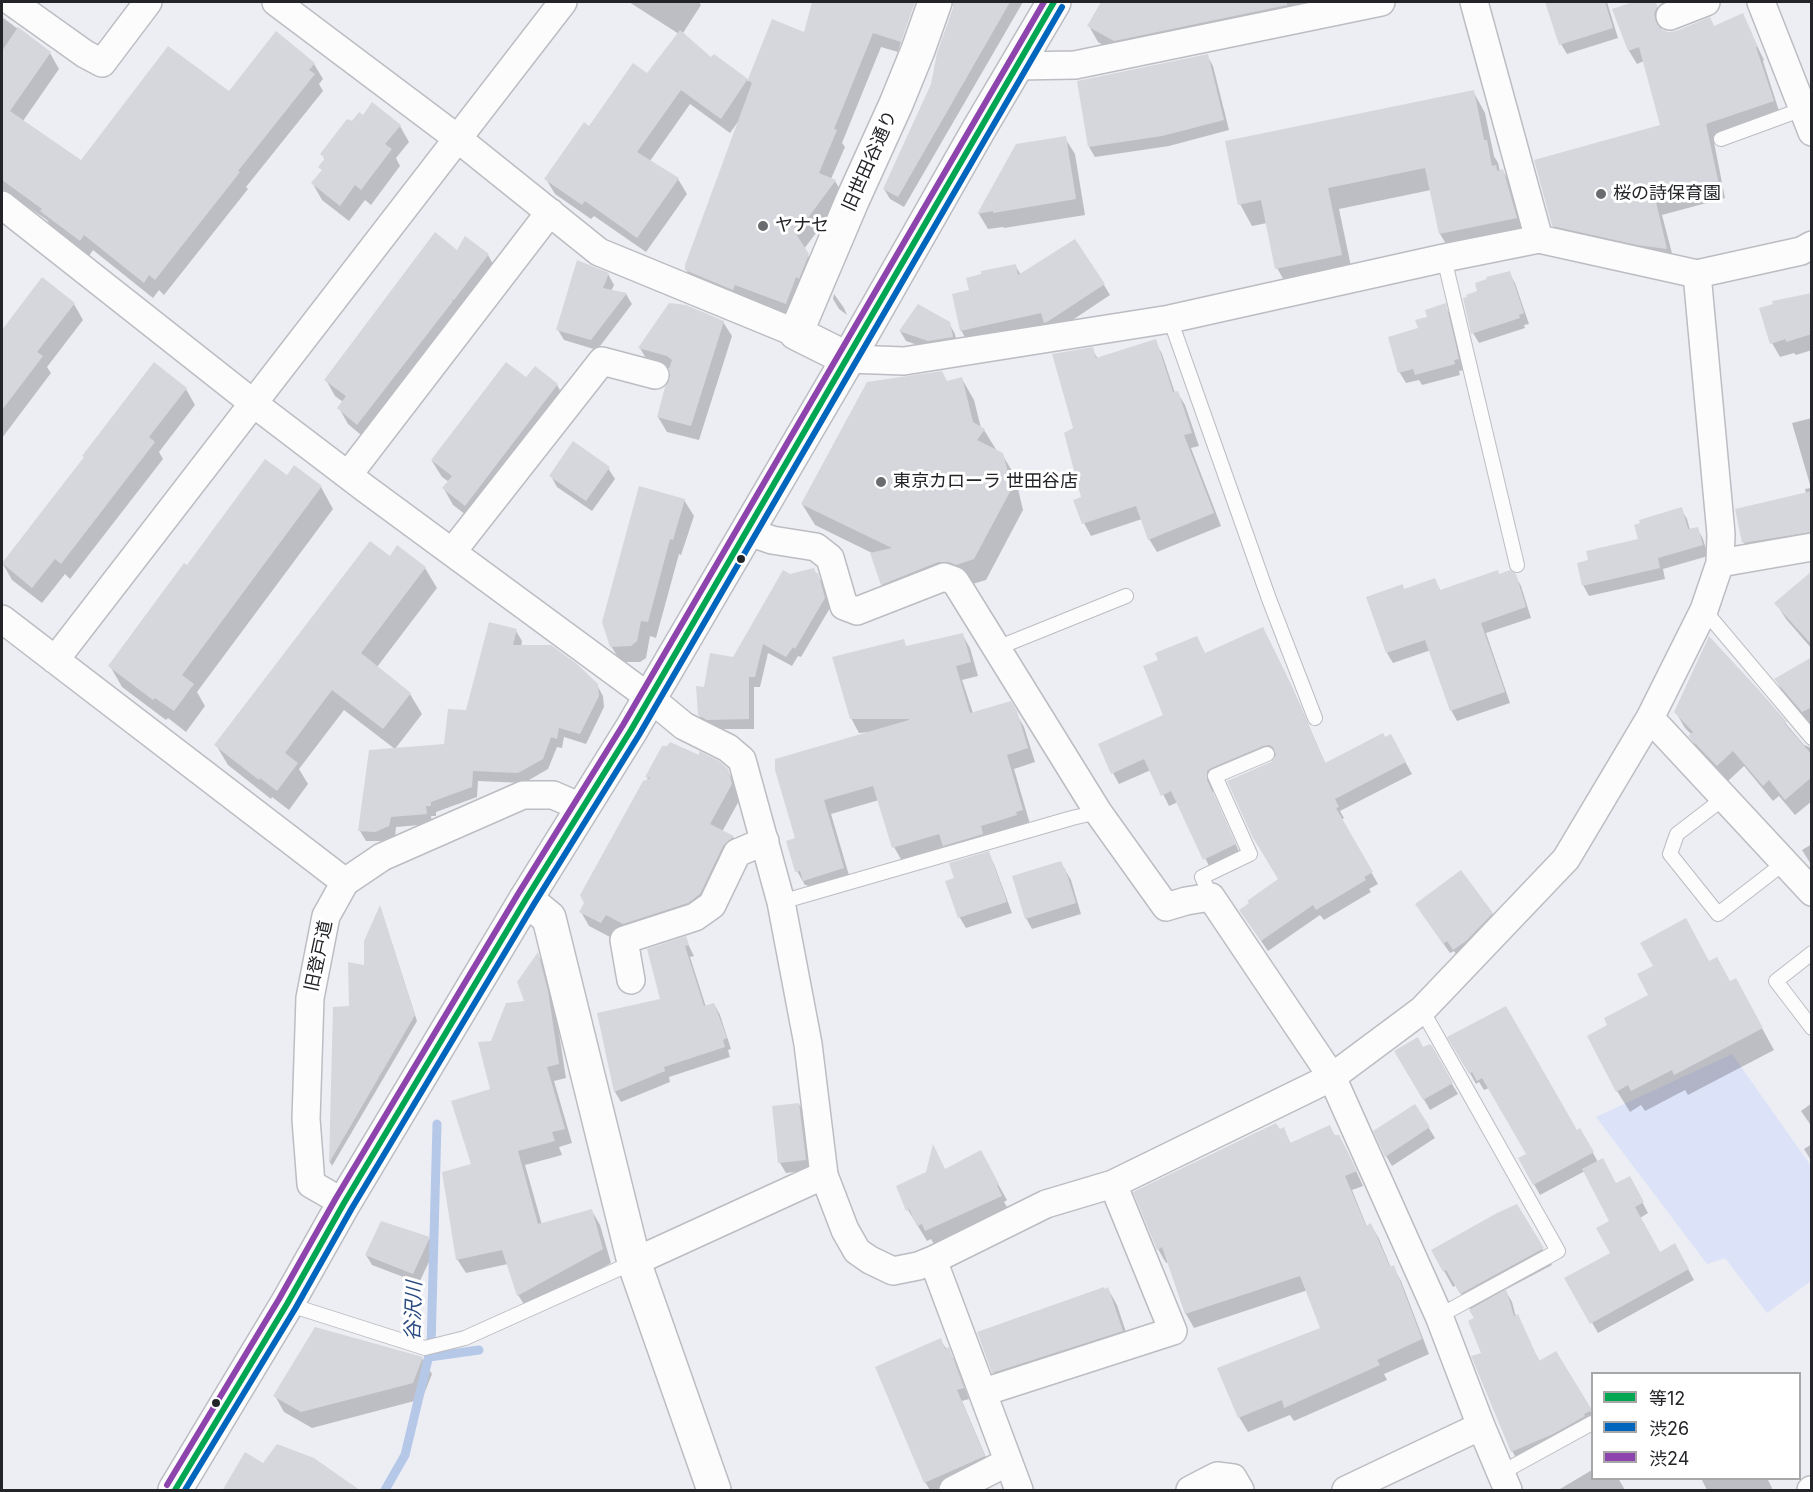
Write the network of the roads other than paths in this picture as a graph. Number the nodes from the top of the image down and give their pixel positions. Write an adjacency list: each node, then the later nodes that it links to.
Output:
1 (12, 2): 2 (street)
2 (148, 2)
3 (276, 2): 14 (street)
4 (563, 2): 14 (street)
5 (935, 2): 23 (main road, 旧世田谷通り)
6 (1054, 2): 12 (main road)
7 (1381, 2): 12 (street)
8 (1474, 2): 18 (street)
9 (1706, 2): 11 (street)
10 (1761, 2): 13 (street)
11 (1670, 16)
12 (1017, 66): 24 (main road)
13 (1807, 121): 15 (lane)
14 (457, 138): 17 (street); 26 (street)
15 (1721, 139)
16 (2, 206): 26 (street)
17 (549, 212): 23 (street); 27 (street)
18 (1539, 239): 20 (street); 21 (street)
19 (1812, 245): 21 (street)
20 (1444, 258): 22 (street); 32 (lane)
21 (1697, 274): 31 (street)
22 (1170, 319): 24 (street); 39 (lane)
23 (796, 333): 24 (main road)
24 (848, 359): 28 (main road)
25 (655, 375): 30 (street)
26 (253, 403): 27 (street); 37 (street)
27 (348, 475): 30 (street)
28 (746, 531): 36 (street); 38 (main road)
29 (1812, 547): 31 (street)
30 (452, 552): 38 (street)
31 (1720, 563): 34 (street)
32 (1517, 564)
33 (1126, 596): 36 (lane)
34 (1704, 610): 40 (street); 41 (lane)
35 (2, 619): 37 (street)
36 (997, 648): 45 (street)
37 (55, 660): 48 (street)
38 (650, 698): 44 (main road); 46 (street)
39 (1315, 718)
40 (1650, 718): 43 (street); 55 (street)
41 (1812, 738)
42 (1267, 753): 50 (lane)
43 (1724, 798): 47 (street); 47 (lane)
44 (583, 808): 48 (street, 旧登戸道); 51 (main road)
45 (1098, 812): 50 (street); 52 (lane)
46 (765, 841): 52 (street); 54 (street)
47 (1784, 863): 49 (street)
48 (345, 882): 60 (street, 旧登戸道)
49 (1812, 892)
50 (1211, 897): 57 (street)
51 (526, 899): 60 (main road); 62 (main road)
52 (781, 902): 58 (street)
53 (1812, 953): 56 (lane)
54 (631, 980)
55 (1422, 1010): 57 (street); 64 (lane)
56 (1812, 1028)
57 (1332, 1077): 59 (street); 64 (street)
58 (824, 1175): 61 (street); 62 (street)
59 (1113, 1184): 61 (street); 65 (street)
60 (344, 1203): 63 (main road)
61 (933, 1260): 65 (street)
62 (634, 1262): 63 (lane); 71 (main road)
63 (287, 1304): 70 (main road)
64 (1439, 1316): 67 (street)
65 (984, 1392): 68 (street)
66 (1591, 1424): 69 (lane)
67 (1481, 1426): 69 (street); 76 (street)
68 (1008, 1462): 72 (street); 73 (street)
69 (1504, 1482)
70 (175, 1491)
71 (714, 1491)
72 (953, 1491)
73 (1019, 1491)
74 (1190, 1491): 75 (street)
75 (1240, 1491)
76 (1346, 1491)

